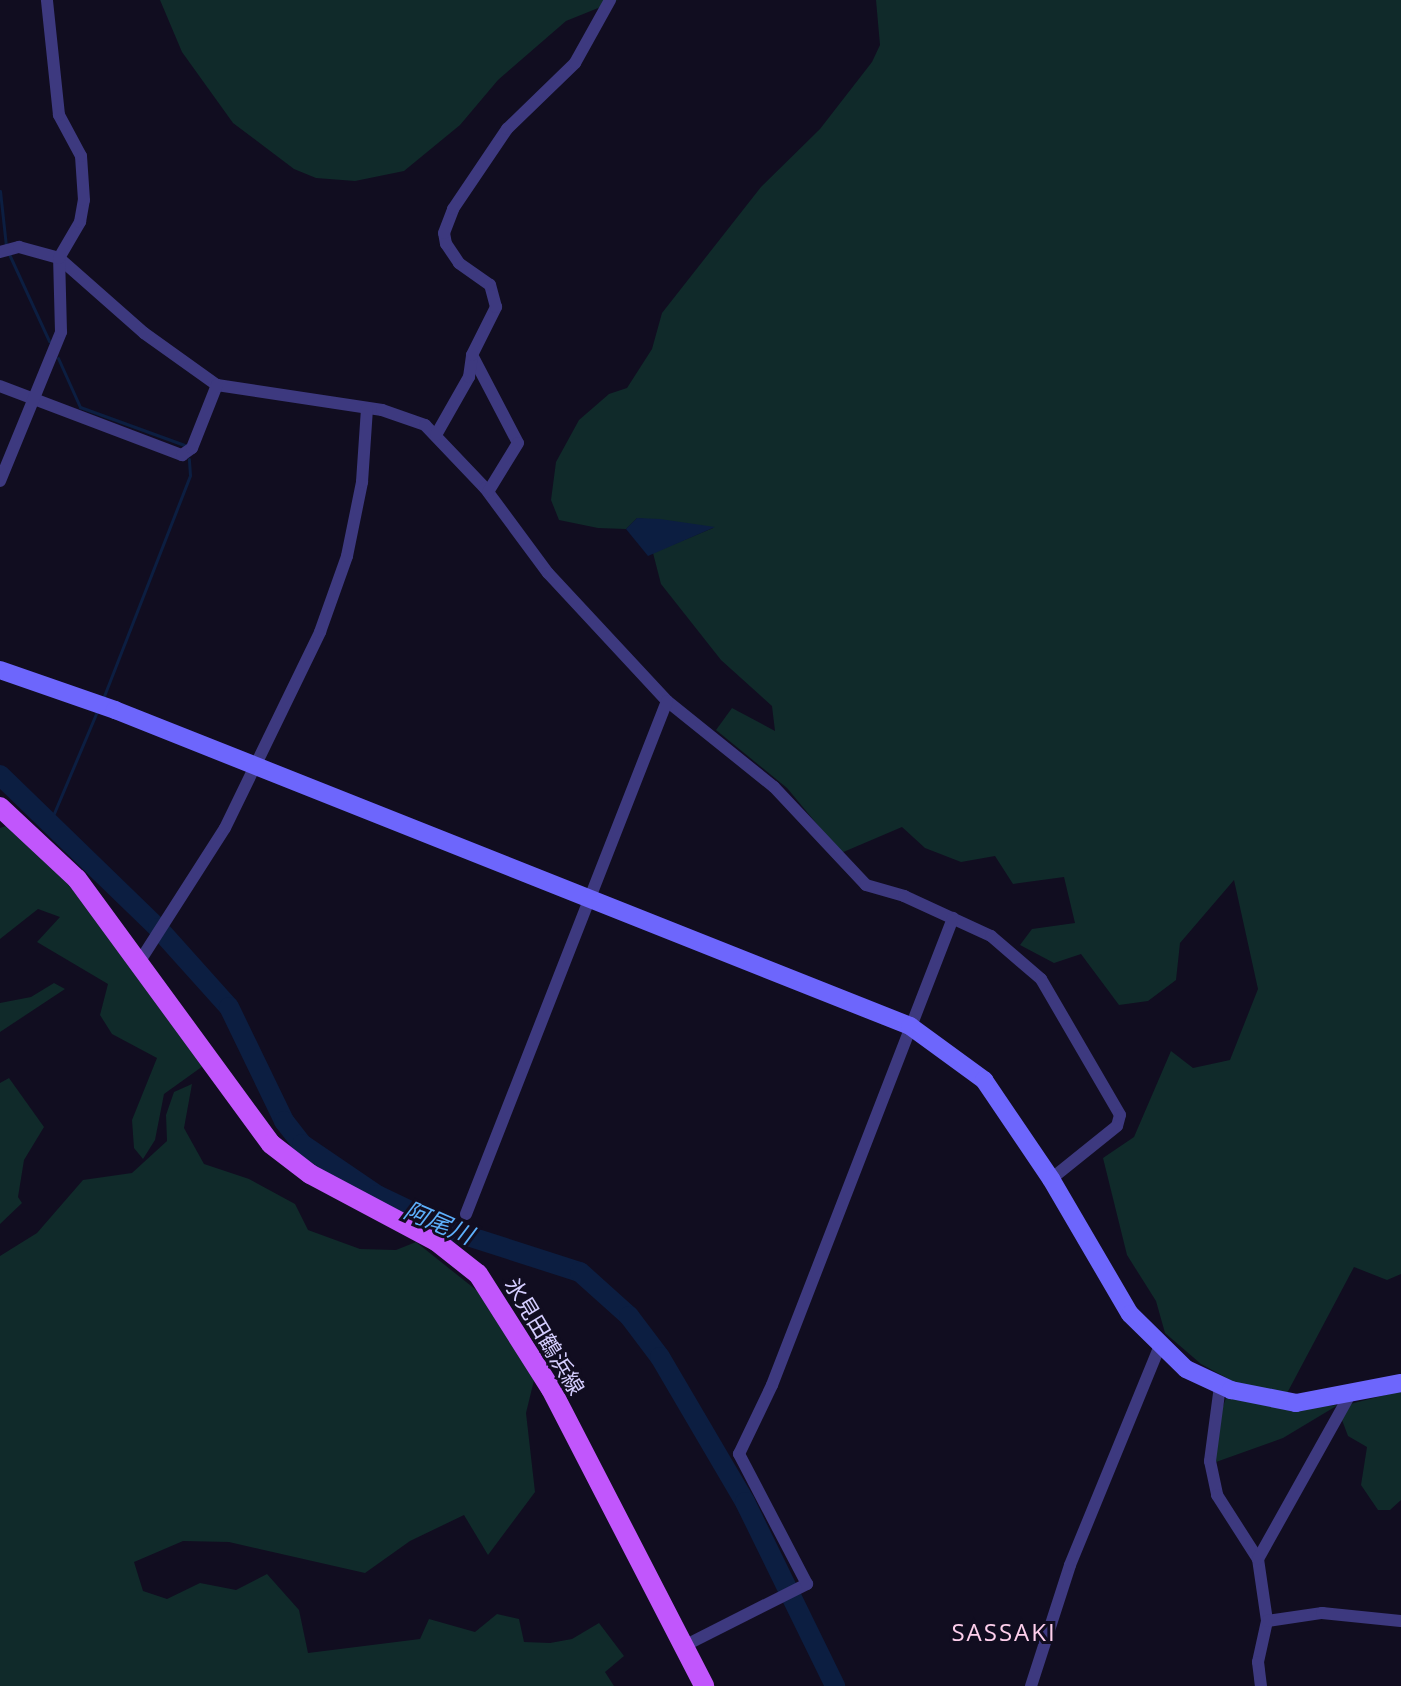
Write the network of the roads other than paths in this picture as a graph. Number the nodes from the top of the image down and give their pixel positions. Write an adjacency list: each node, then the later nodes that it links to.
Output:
1 (47, 0): 4 (street)
2 (610, 0): 5 (street)
3 (0, 252): 4 (street)
4 (59, 258): 6 (street); 8 (street)
5 (472, 355): 10 (street); 12 (street)
6 (217, 385): 8 (street); 9 (street)
7 (0, 386): 8 (street)
8 (33, 396): 11 (street)
9 (367, 408): 10 (street); 15 (street)
10 (436, 435): 12 (street)
11 (0, 481)
12 (488, 492): 14 (street)
13 (0, 670): 15 (street)
14 (667, 701): 17 (street); 18 (street)
15 (256, 766): 17 (street); 19 (street)
16 (0, 807): 19 (main road, 氷見田鶴浜線)
17 (589, 899): 20 (street); 22 (street)
18 (953, 918): 20 (street); 21 (street)
19 (144, 957): 30 (main road, 氷見田鶴浜線)
20 (910, 1026): 21 (street); 30 (street)
21 (1051, 1179): 23 (street)
22 (466, 1214)
23 (1159, 1348): 25 (street); 32 (street)
24 (1401, 1383): 26 (street)
25 (1220, 1386): 26 (street); 27 (street)
26 (1349, 1396): 27 (street)
27 (1258, 1559): 28 (street)
28 (1267, 1621): 29 (street); 33 (street)
29 (1401, 1621)
30 (684, 1646): 31 (main road, 氷見田鶴浜線)
31 (704, 1686)
32 (1031, 1686)
33 (1261, 1686)

